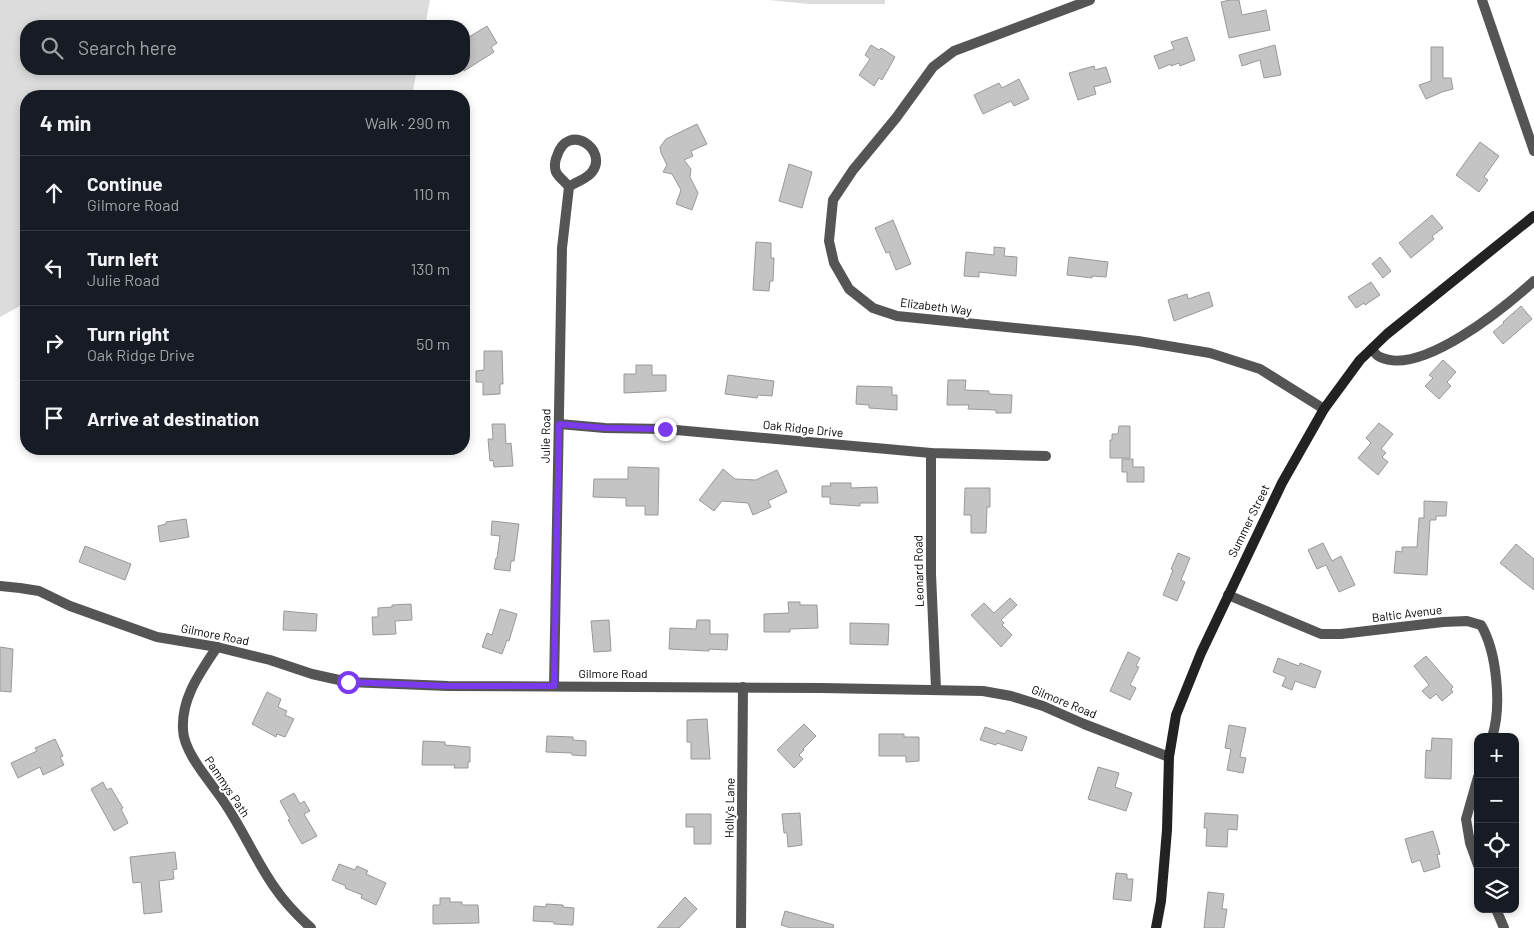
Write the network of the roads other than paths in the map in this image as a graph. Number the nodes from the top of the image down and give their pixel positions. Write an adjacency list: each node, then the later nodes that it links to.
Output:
1 (1090, 0): 8 (street, Elizabeth Way)
2 (1482, 0): 3 (street)
3 (1534, 151)
4 (569, 186): 4 (street); 9 (street, Julie Road)
5 (1534, 216): 7 (street, Summer Street)
6 (1534, 281): 7 (street)
7 (1372, 349): 8 (street, Summer Street)
8 (1324, 409): 13 (street, Summer Street)
9 (559, 424): 10 (street, Oak Ridge Drive); 15 (street, Julie Road)
10 (931, 453): 11 (street, Oak Ridge Drive); 17 (street, Leonard Road)
11 (1046, 456)
12 (0, 586): 14 (street, Gilmore Road)
13 (1228, 595): 18 (street, Baltic Avenue); 19 (street, Summer Street)
14 (217, 647): 15 (street, Gilmore Road); 23 (street, Pammys Path)
15 (554, 686): 16 (street, Gilmore Road)
16 (743, 688): 17 (street, Gilmore Road); 24 (street, Holly's Lane)
17 (936, 689): 19 (street, Gilmore Road)
18 (1493, 733)
19 (1169, 757): 25 (street, Summer Street)
20 (1478, 778): 21 (street)
21 (1474, 854)
22 (1498, 913): 26 (street)
23 (310, 928)
24 (741, 928)
25 (1156, 928)
26 (1504, 928)

